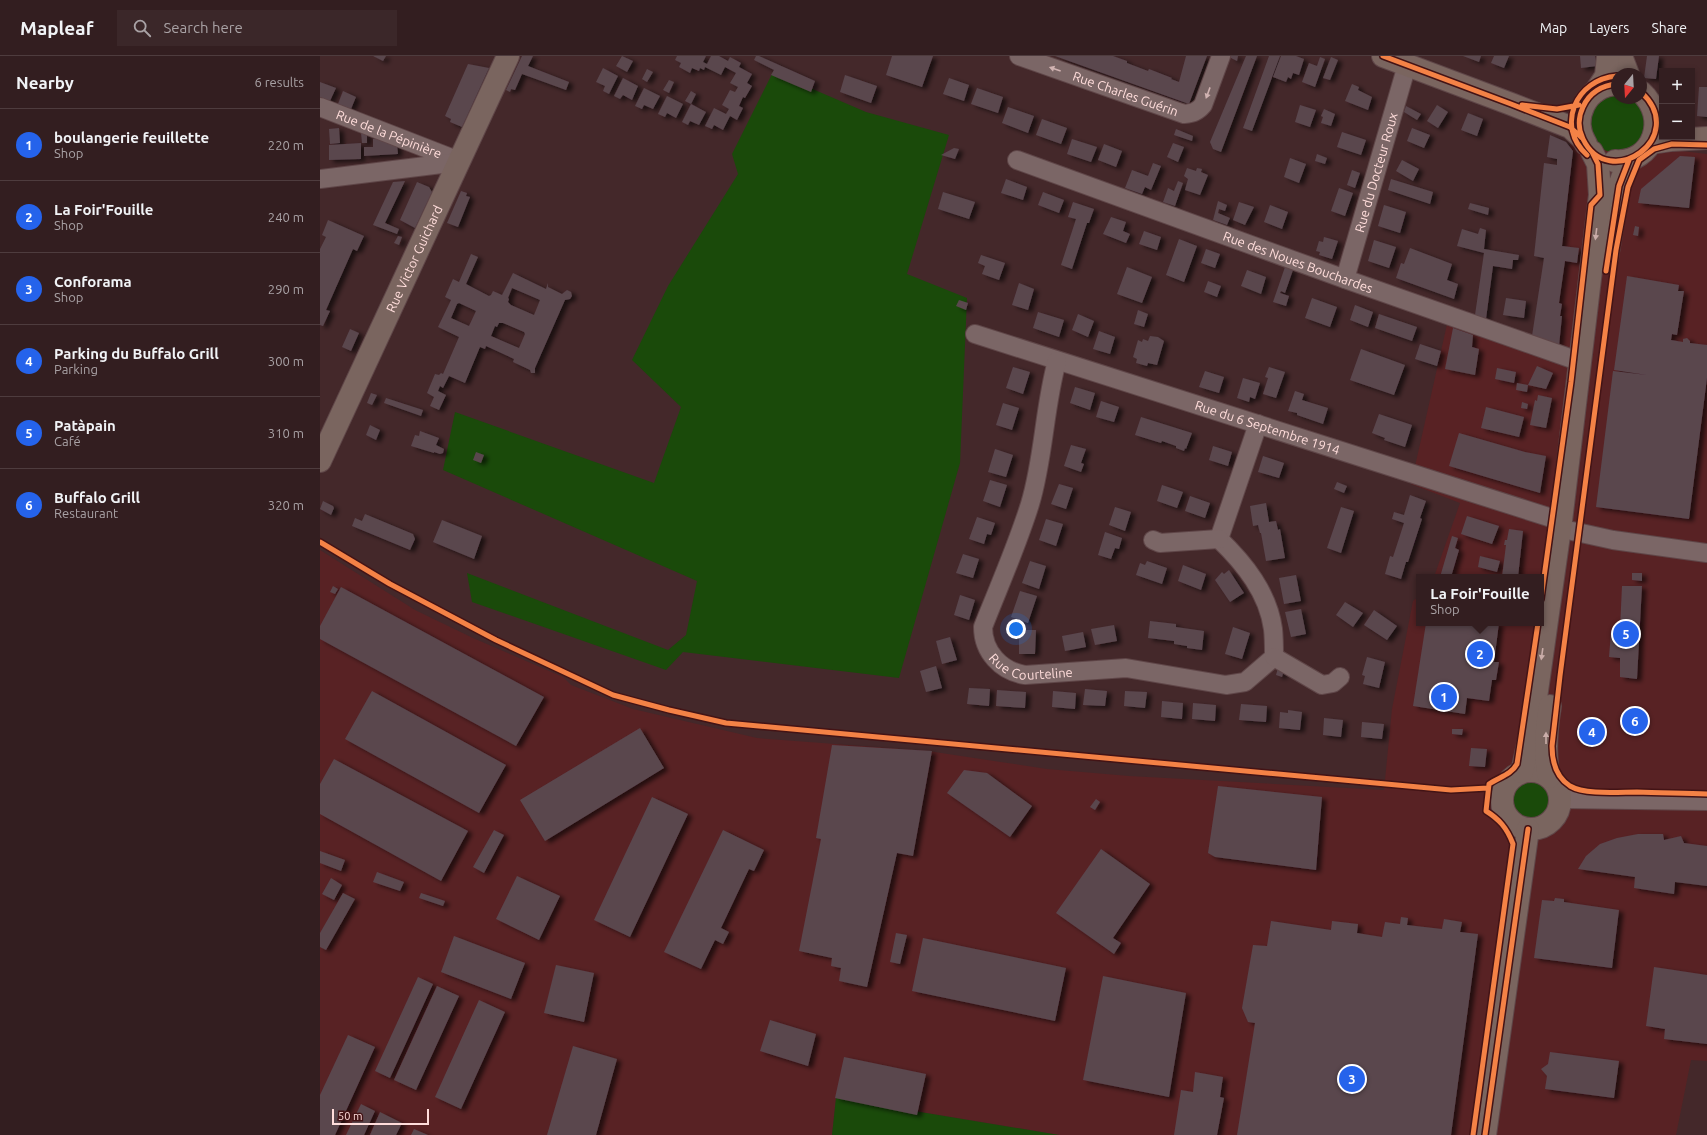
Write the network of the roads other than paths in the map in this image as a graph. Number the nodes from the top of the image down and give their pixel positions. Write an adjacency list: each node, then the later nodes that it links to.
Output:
1 (508, 56): 22 (main road, Rue Victor Guichard)
2 (1019, 56): 3 (street, Rue Charles Guérin, one-way to 2)
3 (1221, 56)
4 (1382, 56): 7 (main road)
5 (1608, 56): 10 (main road)
6 (1621, 56): 8 (main road)
7 (1407, 65): 12 (main road); 24 (street, Rue du Docteur Roux)
8 (1626, 68)
9 (1611, 85): 10 (main road)
10 (1590, 98): 12 (main road); 19 (main road)
11 (1647, 99): 14 (main road)
12 (1511, 104): 19 (main road)
13 (320, 106): 22 (street, Rue de la Pépinière)
14 (1659, 117): 18 (main road)
15 (1695, 126): 16 (main road)
16 (1707, 128)
17 (1707, 138): 18 (main road)
18 (1650, 143): 21 (main road)
19 (1587, 145): 21 (main road); 27 (main road, one-way to 27)
20 (1017, 160): 24 (street, Rue des Noues Bouchardes)
21 (1629, 160): 30 (main road)
22 (459, 161): 23 (street); 29 (main road, Rue Victor Guichard)
23 (320, 179)
24 (1345, 279): 27 (street, Rue des Noues Bouchardes)
25 (975, 334): 26 (street, Rue du 6 Septembre 1914)
26 (1056, 361): 28 (street, Rue du 6 Septembre 1914); 34 (street, Rue Courteline)
27 (1581, 362): 30 (main road)
28 (1258, 424): 30 (street, Rue du 6 Septembre 1914); 31 (street)
29 (320, 461)
30 (1566, 526): 33 (street, Rue du 6 Septembre 1914); 36 (main road, one-way to 36); 37 (main road, one-way to 30)
31 (1219, 539): 32 (street); 34 (street)
32 (1153, 540)
33 (1707, 553)
34 (1274, 657): 35 (street)
35 (1340, 677)
36 (1522, 772): 37 (main road); 40 (main road)
37 (1549, 777): 38 (main road)
38 (1561, 799): 39 (street); 40 (main road)
39 (1707, 801)
40 (1528, 829): 41 (main road)
41 (1485, 1135)

